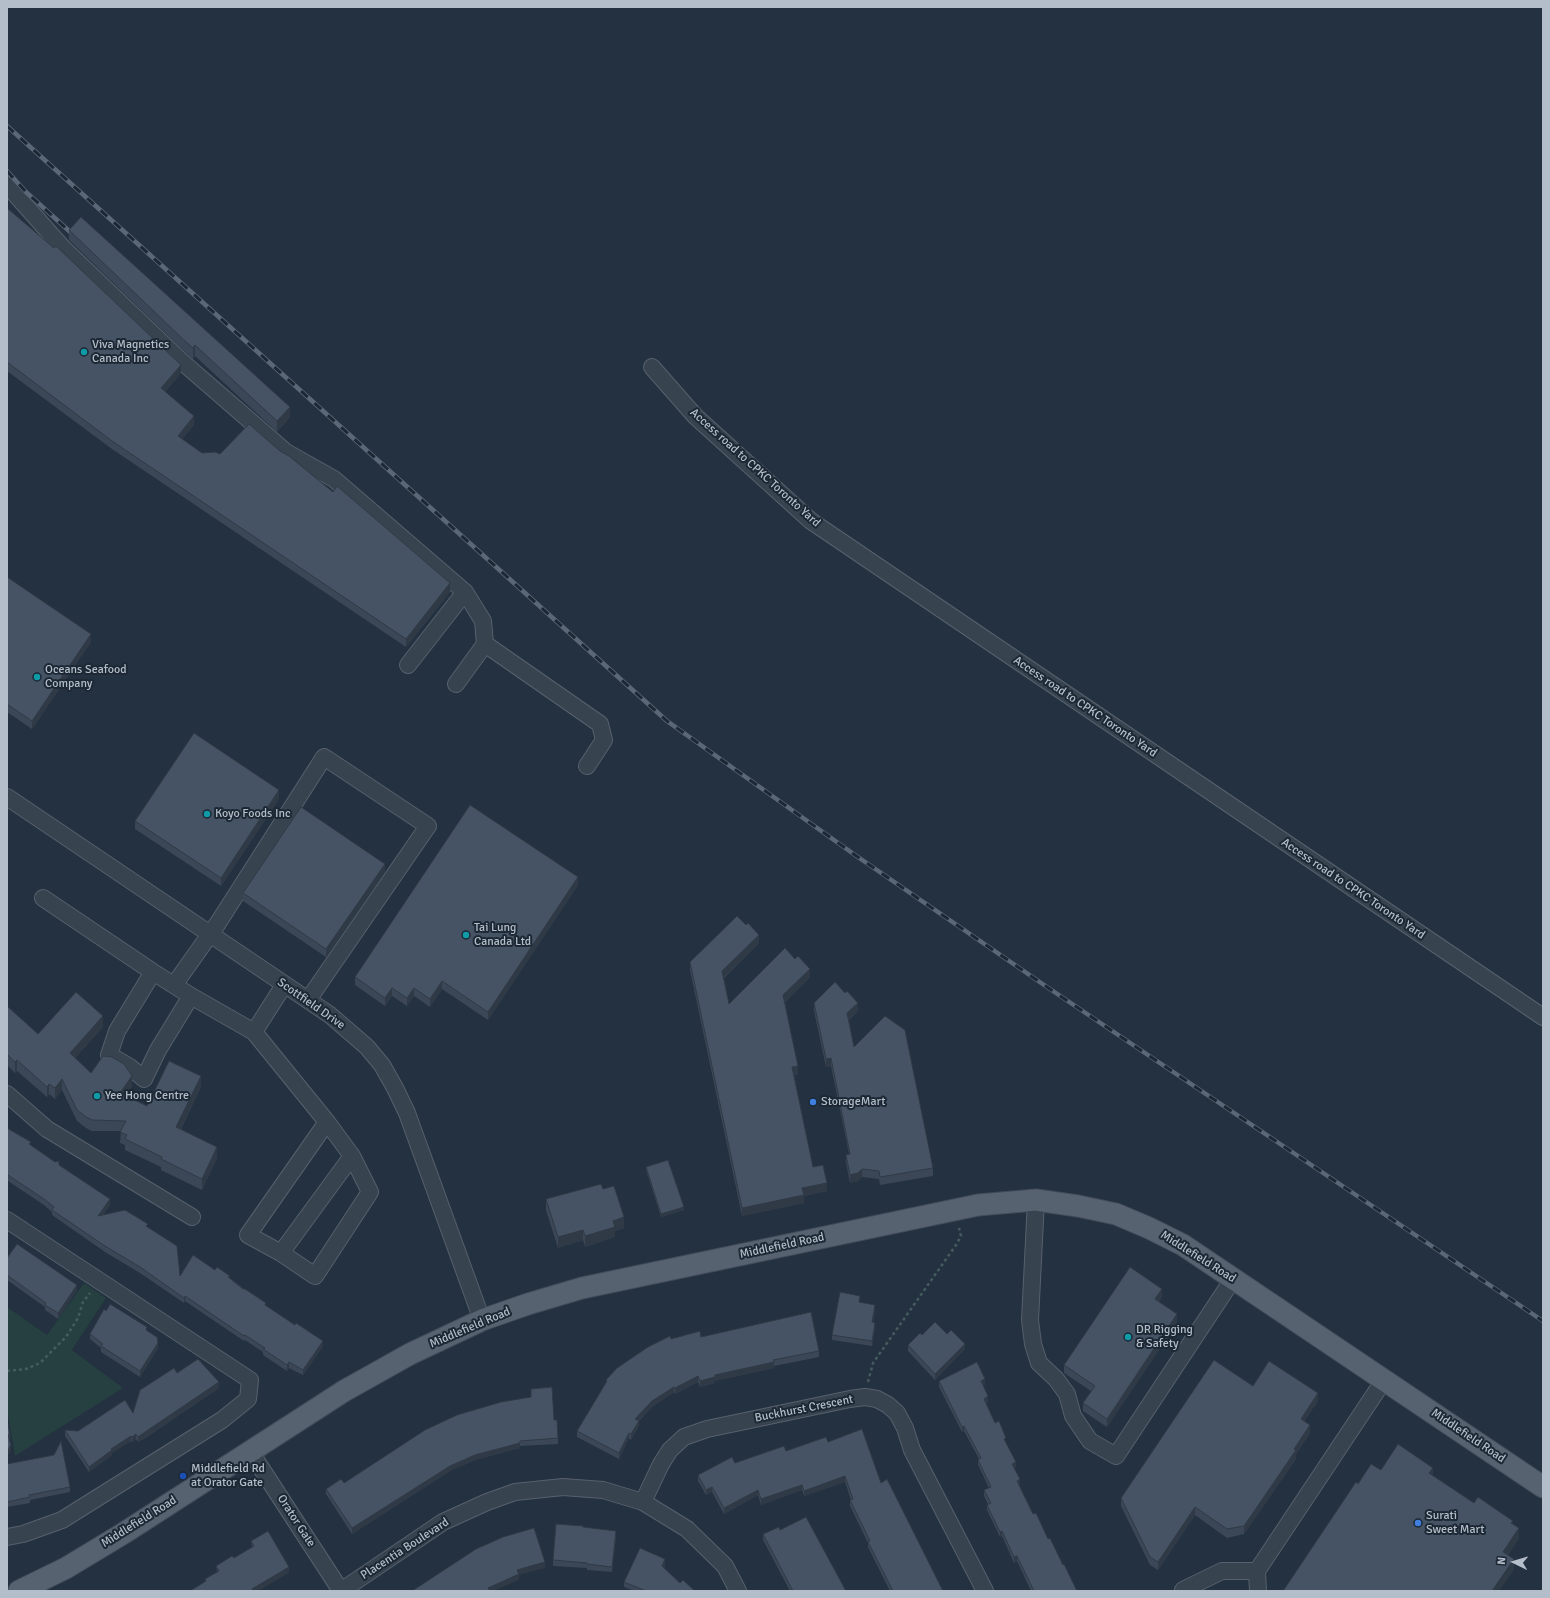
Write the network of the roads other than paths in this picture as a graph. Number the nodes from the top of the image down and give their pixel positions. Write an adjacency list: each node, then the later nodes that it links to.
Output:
1 (7, 185): 3 (street)
2 (652, 367): 16 (street, Access road to CPKC Toronto Yard)
3 (465, 592): 4 (street); 5 (street)
4 (485, 644): 6 (street); 7 (street)
5 (408, 665)
6 (456, 684)
7 (587, 766)
8 (7, 797): 10 (street, Scottfield Drive)
9 (43, 898): 11 (street)
10 (210, 935): 12 (street, Scottfield Drive); 13 (street); 15 (street)
11 (153, 972): 13 (street); 14 (street)
12 (284, 984): 15 (street, Scottfield Drive); 17 (street)
13 (174, 985): 14 (street)
14 (191, 996): 17 (street)
15 (308, 1000): 26 (street, Scottfield Drive)
16 (1543, 1017)
17 (254, 1032): 19 (street)
18 (7, 1094): 22 (street)
19 (327, 1122): 20 (street); 24 (street)
20 (352, 1156): 24 (street); 24 (street)
21 (1036, 1200): 25 (main road, Middlefield Road); 25 (street); 26 (main road, Middlefield Road)
22 (192, 1217)
23 (7, 1220): 31 (street)
24 (281, 1253)
25 (1233, 1279): 27 (main road, Middlefield Road)
26 (482, 1320): 28 (main road, Middlefield Road)
27 (1384, 1380): 29 (main road, Middlefield Road); 32 (street)
28 (250, 1451): 34 (main road, Middlefield Road); 35 (street, Orator Gate)
29 (1543, 1487)
30 (643, 1502): 35 (street, Placentia Boulevard); 36 (street, Placentia Boulevard); 37 (street, Buckhurst Crescent)
31 (7, 1537)
32 (1257, 1571): 33 (street); 38 (street)
33 (1183, 1590)
34 (19, 1591)
35 (341, 1591)
36 (738, 1591)
37 (985, 1591)
38 (1258, 1591)

